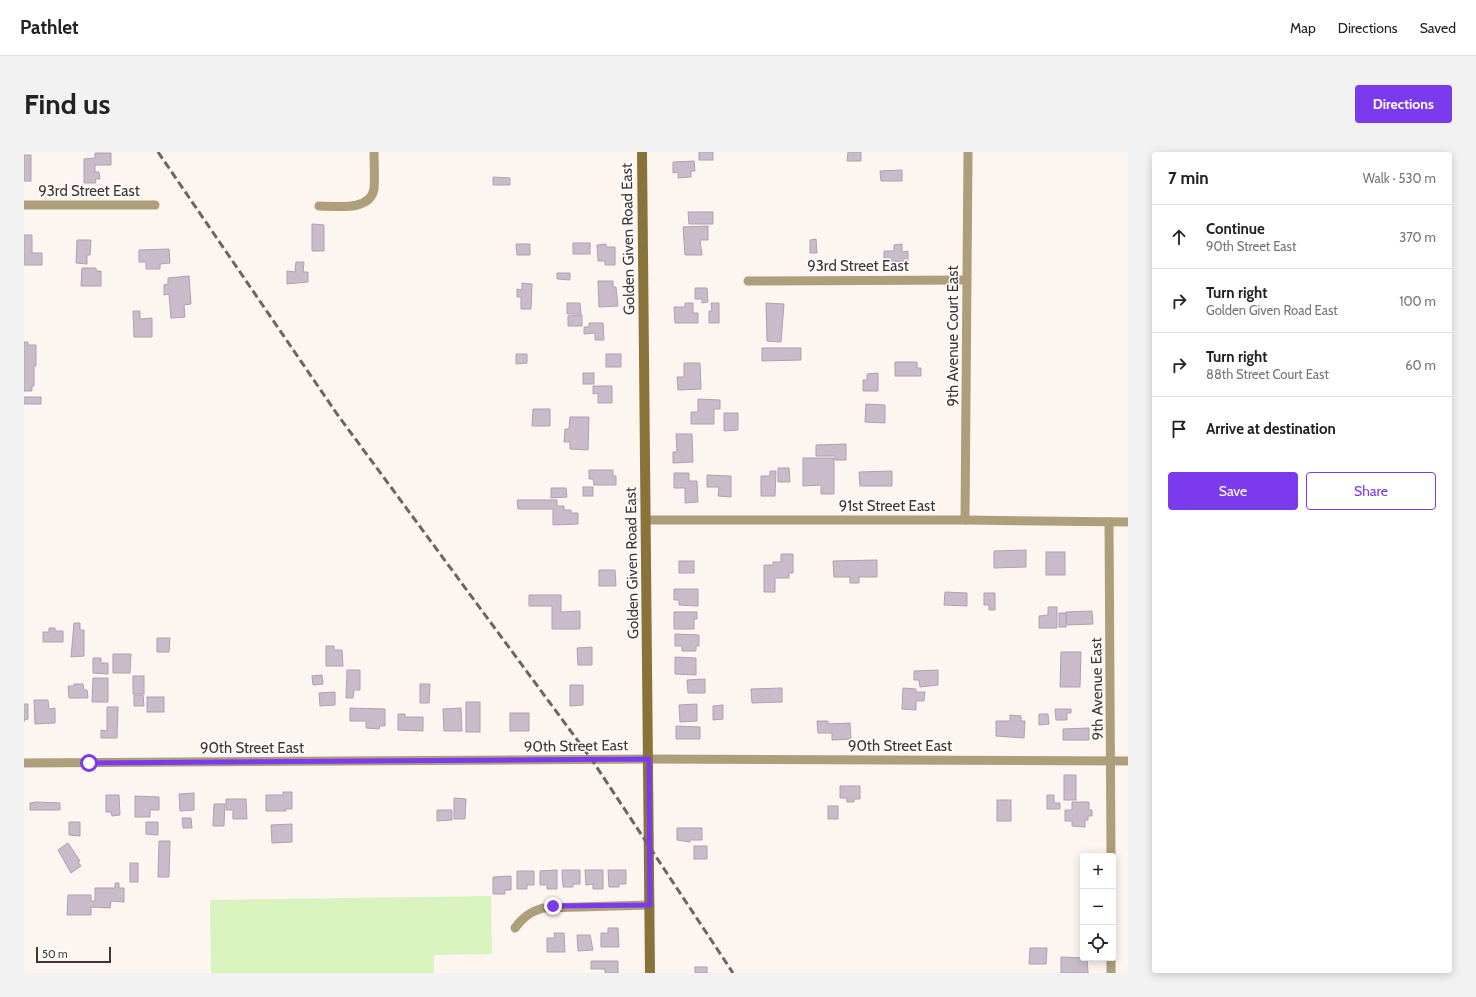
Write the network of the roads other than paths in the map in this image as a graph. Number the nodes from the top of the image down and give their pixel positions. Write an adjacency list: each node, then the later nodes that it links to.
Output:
1 (374, 152): 6 (street)
2 (642, 152): 9 (street, Golden Given Road East)
3 (968, 152): 7 (street, 9th Avenue Court East)
4 (24, 204): 5 (street, 93rd Street East)
5 (155, 205)
6 (319, 206)
7 (967, 280): 8 (street, 93rd Street East); 10 (street, 9th Avenue Court East)
8 (748, 281)
9 (646, 520): 10 (street, 91st Street East); 13 (street, Golden Given Road East)
10 (965, 520): 11 (street, 91st Street East)
11 (1109, 522): 12 (street, 91st Street East); 15 (street, 9th Avenue East)
12 (1128, 522)
13 (649, 759): 15 (street, 90th Street East); 16 (street, 90th Street East); 18 (street, Golden Given Road East)
14 (1128, 761): 15 (street, 90th Street East)
15 (1112, 762): 17 (street, 9th Avenue East)
16 (24, 763)
17 (1111, 853)
18 (650, 905): 19 (street); 21 (street, Golden Given Road East)
19 (515, 928)
20 (1111, 961): 22 (street)
21 (650, 973)
22 (1111, 973)

